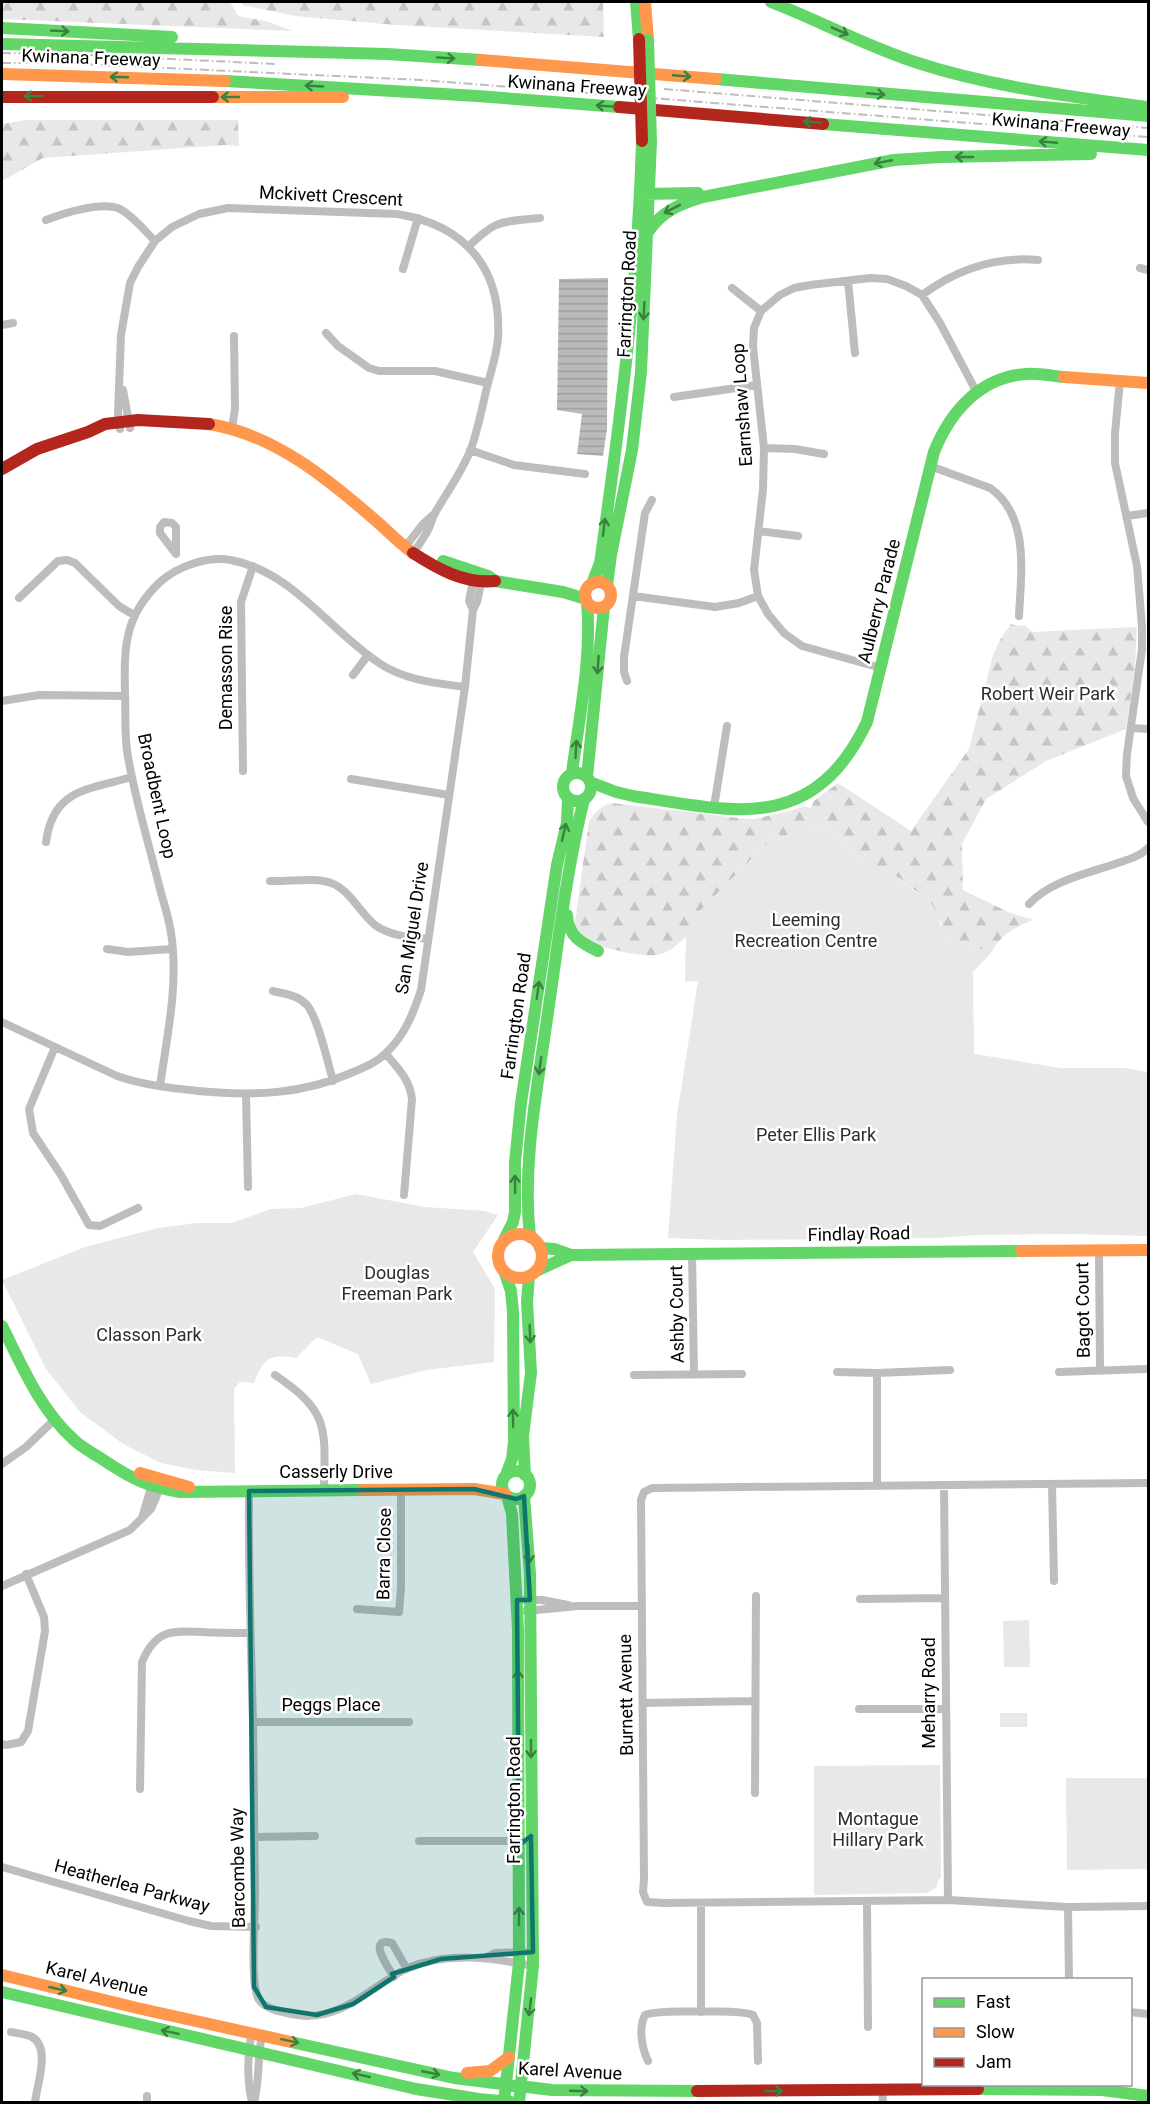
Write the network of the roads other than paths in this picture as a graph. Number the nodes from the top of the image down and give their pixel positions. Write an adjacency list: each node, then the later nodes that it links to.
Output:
1 (636, 2): 5 (main road, Farrington Road)
2 (645, 2): 5 (main road, Farrington Road)
3 (771, 2): 11 (main road, one-way to 11)
4 (2, 28): 7 (main road, one-way to 7)
5 (644, 39): 15 (main road, Farrington Road, bridge)
6 (2, 44): 7 (main road, Kwinana Freeway)
7 (387, 54): 12 (main road, Kwinana Freeway, one-way to 12)
8 (2, 74): 9 (main road, Kwinana Freeway, one-way to 8)
9 (477, 96): 10 (main road, one-way to 10); 13 (main road, Kwinana Freeway, one-way to 9)
10 (2, 97)
11 (1149, 107)
12 (1149, 116)
13 (1149, 152): 14 (main road, one-way to 14)
14 (746, 190): 15 (main road); 19 (main road, one-way to 19)
15 (646, 194): 19 (main road, Farrington Road); 58 (main road, Farrington Road, one-way to 15)
16 (418, 218): 20 (street, Mckivett Crescent); 21 (street, Mckivett Crescent); 23 (street)
17 (540, 218): 21 (street)
18 (46, 220): 20 (street)
19 (648, 232): 57 (main road, Farrington Road, one-way to 57)
20 (155, 241): 39 (street, Mckivett Crescent)
21 (469, 246): 34 (street, Mckivett Crescent)
22 (1038, 260): 26 (street)
23 (403, 268)
24 (848, 281): 26 (street); 27 (street); 32 (street)
25 (732, 288): 27 (street)
26 (922, 295): 37 (street)
27 (761, 311): 36 (street, Earnshaw Loop)
28 (13, 323): 29 (street)
29 (2, 325)
30 (326, 333): 34 (street)
31 (234, 336): 40 (street)
32 (855, 352)
33 (1120, 381): 35 (main road, Aulberry Parade); 37 (main road, Aulberry Parade); 49 (street)
34 (488, 383): 42 (street, Mckivett Crescent)
35 (1149, 383)
36 (757, 386): 38 (street); 41 (street, Earnshaw Loop)
37 (976, 391): 44 (main road, Aulberry Parade)
38 (674, 397)
39 (124, 425): 40 (main road); 45 (main road)
40 (232, 428): 52 (main road)
41 (764, 448): 43 (street); 50 (street, Earnshaw Loop)
42 (470, 450): 46 (street); 52 (street, Mckivett Crescent)
43 (824, 454)
44 (930, 466): 64 (street); 67 (main road, Aulberry Parade)
45 (2, 469)
46 (585, 474)
47 (652, 501): 59 (street)
48 (1149, 513): 49 (street)
49 (1127, 516): 65 (street)
50 (758, 531): 51 (street); 60 (street, Earnshaw Loop)
51 (798, 536)
52 (411, 547): 56 (main road)
53 (176, 554): 55 (street)
54 (253, 566): 55 (street, Broadbent Loop); 66 (street, Broadbent Loop); 76 (street, Demasson Rise)
55 (181, 568): 63 (street, Broadbent Loop)
56 (478, 578): 58 (main road); 70 (street, San Miguel Drive)
57 (607, 585): 58 (main road); 62 (main road)
58 (588, 593): 62 (main road); 77 (main road, Farrington Road, one-way to 58)
59 (633, 596): 60 (street); 69 (street)
60 (759, 596): 67 (street, Earnshaw Loop)
61 (19, 598): 63 (street)
62 (604, 607): 80 (main road, one-way to 80)
63 (134, 615): 71 (street, Broadbent Loop)
64 (1019, 616)
65 (1145, 626): 74 (street)
66 (368, 655): 68 (street); 70 (street, Broadbent Loop)
67 (880, 668): 85 (main road, Aulberry Parade)
68 (353, 675)
69 (627, 681)
70 (465, 687): 82 (street, San Miguel Drive)
71 (125, 696): 72 (street); 78 (street, Broadbent Loop)
72 (2, 701)
73 (727, 726): 85 (street)
74 (1132, 728): 75 (street); 86 (street)
75 (1149, 729)
76 (243, 771)
77 (572, 773): 80 (main road); 84 (main road)
78 (132, 777): 87 (street); 94 (street, Broadbent Loop)
79 (351, 779): 82 (street)
80 (589, 780): 81 (main road, Aulberry Parade); 83 (main road)
81 (617, 792): 83 (main road, Aulberry Parade); 85 (main road, Aulberry Parade)
82 (449, 795): 92 (street, San Miguel Drive)
83 (586, 797): 84 (main road); 89 (main road, Farrington Road)
84 (568, 798): 107 (main road, Farrington Road, one-way to 84)
85 (714, 807)
86 (1149, 822)
87 (46, 842)
88 (1149, 848): 91 (street)
89 (571, 852): 95 (main road); 106 (main road, Farrington Road, one-way to 106)
90 (270, 881): 92 (street)
91 (1029, 904)
92 (428, 939): 99 (street, San Miguel Drive)
93 (107, 949): 94 (street)
94 (172, 949): 101 (street, Broadbent Loop)
95 (598, 951)
96 (273, 992): 100 (street)
97 (2, 1022): 98 (street, San Miguel Drive)
98 (55, 1047): 101 (street, San Miguel Drive); 105 (street)
99 (386, 1054): 100 (street, San Miguel Drive); 104 (street)
100 (333, 1081): 102 (street, San Miguel Drive)
101 (160, 1086): 102 (street, San Miguel Drive)
102 (246, 1095): 103 (street)
103 (248, 1187)
104 (404, 1195)
105 (138, 1208)
106 (530, 1237): 107 (main road); 108 (main road)
107 (504, 1240): 113 (main road)
108 (540, 1248): 112 (main road, Findlay Road); 114 (main road)
109 (1099, 1250): 110 (main road, Findlay Road); 111 (main road, Findlay Road); 116 (street, Bagot Court)
110 (1149, 1250)
111 (692, 1254): 112 (main road, Findlay Road); 121 (street, Ashby Court)
112 (571, 1255): 114 (main road, Findlay Road)
113 (505, 1273): 114 (main road); 129 (main road, one-way to 113)
114 (532, 1274): 128 (main road, one-way to 128)
115 (2, 1326): 126 (main road, Casserly Drive)
116 (1100, 1369): 117 (street, Bagot Court); 120 (street, Bagot Court)
117 (1146, 1369)
118 (950, 1370): 122 (street)
119 (837, 1372): 122 (street)
120 (1059, 1372)
121 (694, 1373): 123 (street, Ashby Court); 124 (street, Ashby Court)
122 (877, 1373): 133 (street)
123 (742, 1374)
124 (634, 1375)
125 (275, 1376): 136 (street)
126 (54, 1420): 127 (street); 130 (main road, Casserly Drive)
127 (2, 1464)
128 (525, 1475): 129 (main road); 140 (main road)
129 (505, 1477): 135 (main road, Casserly Drive); 139 (main road)
130 (158, 1483): 138 (main road, Casserly Drive); 141 (street)
131 (1149, 1483): 132 (street, Burnett Avenue)
132 (1052, 1484): 134 (street, Burnett Avenue); 142 (street)
133 (877, 1485): 134 (street, Burnett Avenue); 149 (street, Burnett Avenue)
134 (944, 1485): 145 (street, Meharry Road)
135 (474, 1489): 137 (main road, Casserly Drive); 139 (main road, Casserly Drive)
136 (324, 1490): 137 (main road, Casserly Drive); 138 (main road, Casserly Drive)
137 (401, 1490): 150 (street, Barra Close)
138 (249, 1491): 151 (street, Barcombe Way)
139 (506, 1495): 140 (main road); 147 (main road, Farrington Road)
140 (524, 1496): 148 (main road, Farrington Road, one-way to 148)
141 (26, 1574): 143 (street); 158 (street)
142 (1054, 1581)
143 (2, 1586)
144 (756, 1596): 152 (street)
145 (945, 1598): 146 (street); 155 (street, Meharry Road)
146 (860, 1599)
147 (517, 1606): 148 (street); 165 (main road, Farrington Road, one-way to 147)
148 (530, 1606): 149 (street); 163 (main road, Farrington Road, one-way to 163)
149 (641, 1606): 153 (street, Burnett Avenue)
150 (357, 1609)
151 (249, 1634): 156 (street, Barcombe Way); 159 (street)
152 (755, 1701): 153 (street); 160 (street)
153 (643, 1703): 169 (street, Burnett Avenue)
154 (859, 1709): 155 (street)
155 (945, 1710): 167 (street, Meharry Road)
156 (253, 1722): 157 (street, Peggs Place); 161 (street, Barcombe Way)
157 (409, 1722)
158 (2, 1744)
159 (140, 1789)
160 (755, 1793)
161 (254, 1836): 162 (street); 172 (street, Barcombe Way)
162 (315, 1836)
163 (531, 1836): 165 (street); 173 (main road, Farrington Road)
164 (419, 1841): 165 (street)
165 (519, 1841): 174 (main road, Farrington Road, one-way to 165)
166 (2, 1867): 172 (street, Heatherlea Parkway)
167 (948, 1900): 168 (street, Burnett Avenue); 171 (street, Burnett Avenue)
168 (867, 1902): 169 (street, Burnett Avenue); 186 (street)
169 (701, 1903): 182 (street)
170 (1149, 1906): 171 (street, Burnett Avenue)
171 (1068, 1907): 179 (street)
172 (256, 1927): 178 (street, Barcombe Way)
173 (533, 1952): 174 (street, Barcombe Way); 175 (main road, Farrington Road)
174 (519, 1957): 175 (street, Barcombe Way); 176 (street, Barcombe Way); 190 (main road, Farrington Road)
175 (533, 1966): 195 (main road, Farrington Road, one-way to 195)
176 (407, 1969): 178 (street, Barcombe Way); 178 (street)
177 (2, 1975): 181 (main road, Karel Avenue, one-way to 181)
178 (394, 1977)
179 (1069, 1978)
180 (2, 1992): 185 (main road, Karel Avenue)
181 (90, 1996): 185 (main road); 188 (main road, Karel Avenue)
182 (701, 2012): 191 (street); 192 (street)
183 (1132, 2012): 184 (street)
184 (1149, 2014)
185 (144, 2026): 189 (main road, Karel Avenue, one-way to 185)
186 (868, 2028)
187 (11, 2032): 199 (street)
188 (257, 2034): 189 (street); 193 (main road, Karel Avenue, one-way to 193)
189 (254, 2050): 198 (main road, Karel Avenue, one-way to 189); 200 (street)
190 (509, 2057): 193 (main road); 194 (main road, Farrington Road)
191 (648, 2061)
192 (758, 2061)
193 (454, 2078): 194 (main road, Karel Avenue)
194 (506, 2085): 195 (main road, Karel Avenue); 198 (main road, Farrington Road)
195 (520, 2086): 196 (main road, Karel Avenue, one-way to 196); 202 (main road, Farrington Road)
196 (882, 2089): 197 (main road, Karel Avenue); 203 (street)
197 (1149, 2096)
198 (504, 2102): 201 (main road, Karel Avenue)
199 (35, 2103)
200 (253, 2103)
201 (511, 2103)
202 (519, 2103)
203 (883, 2103)

